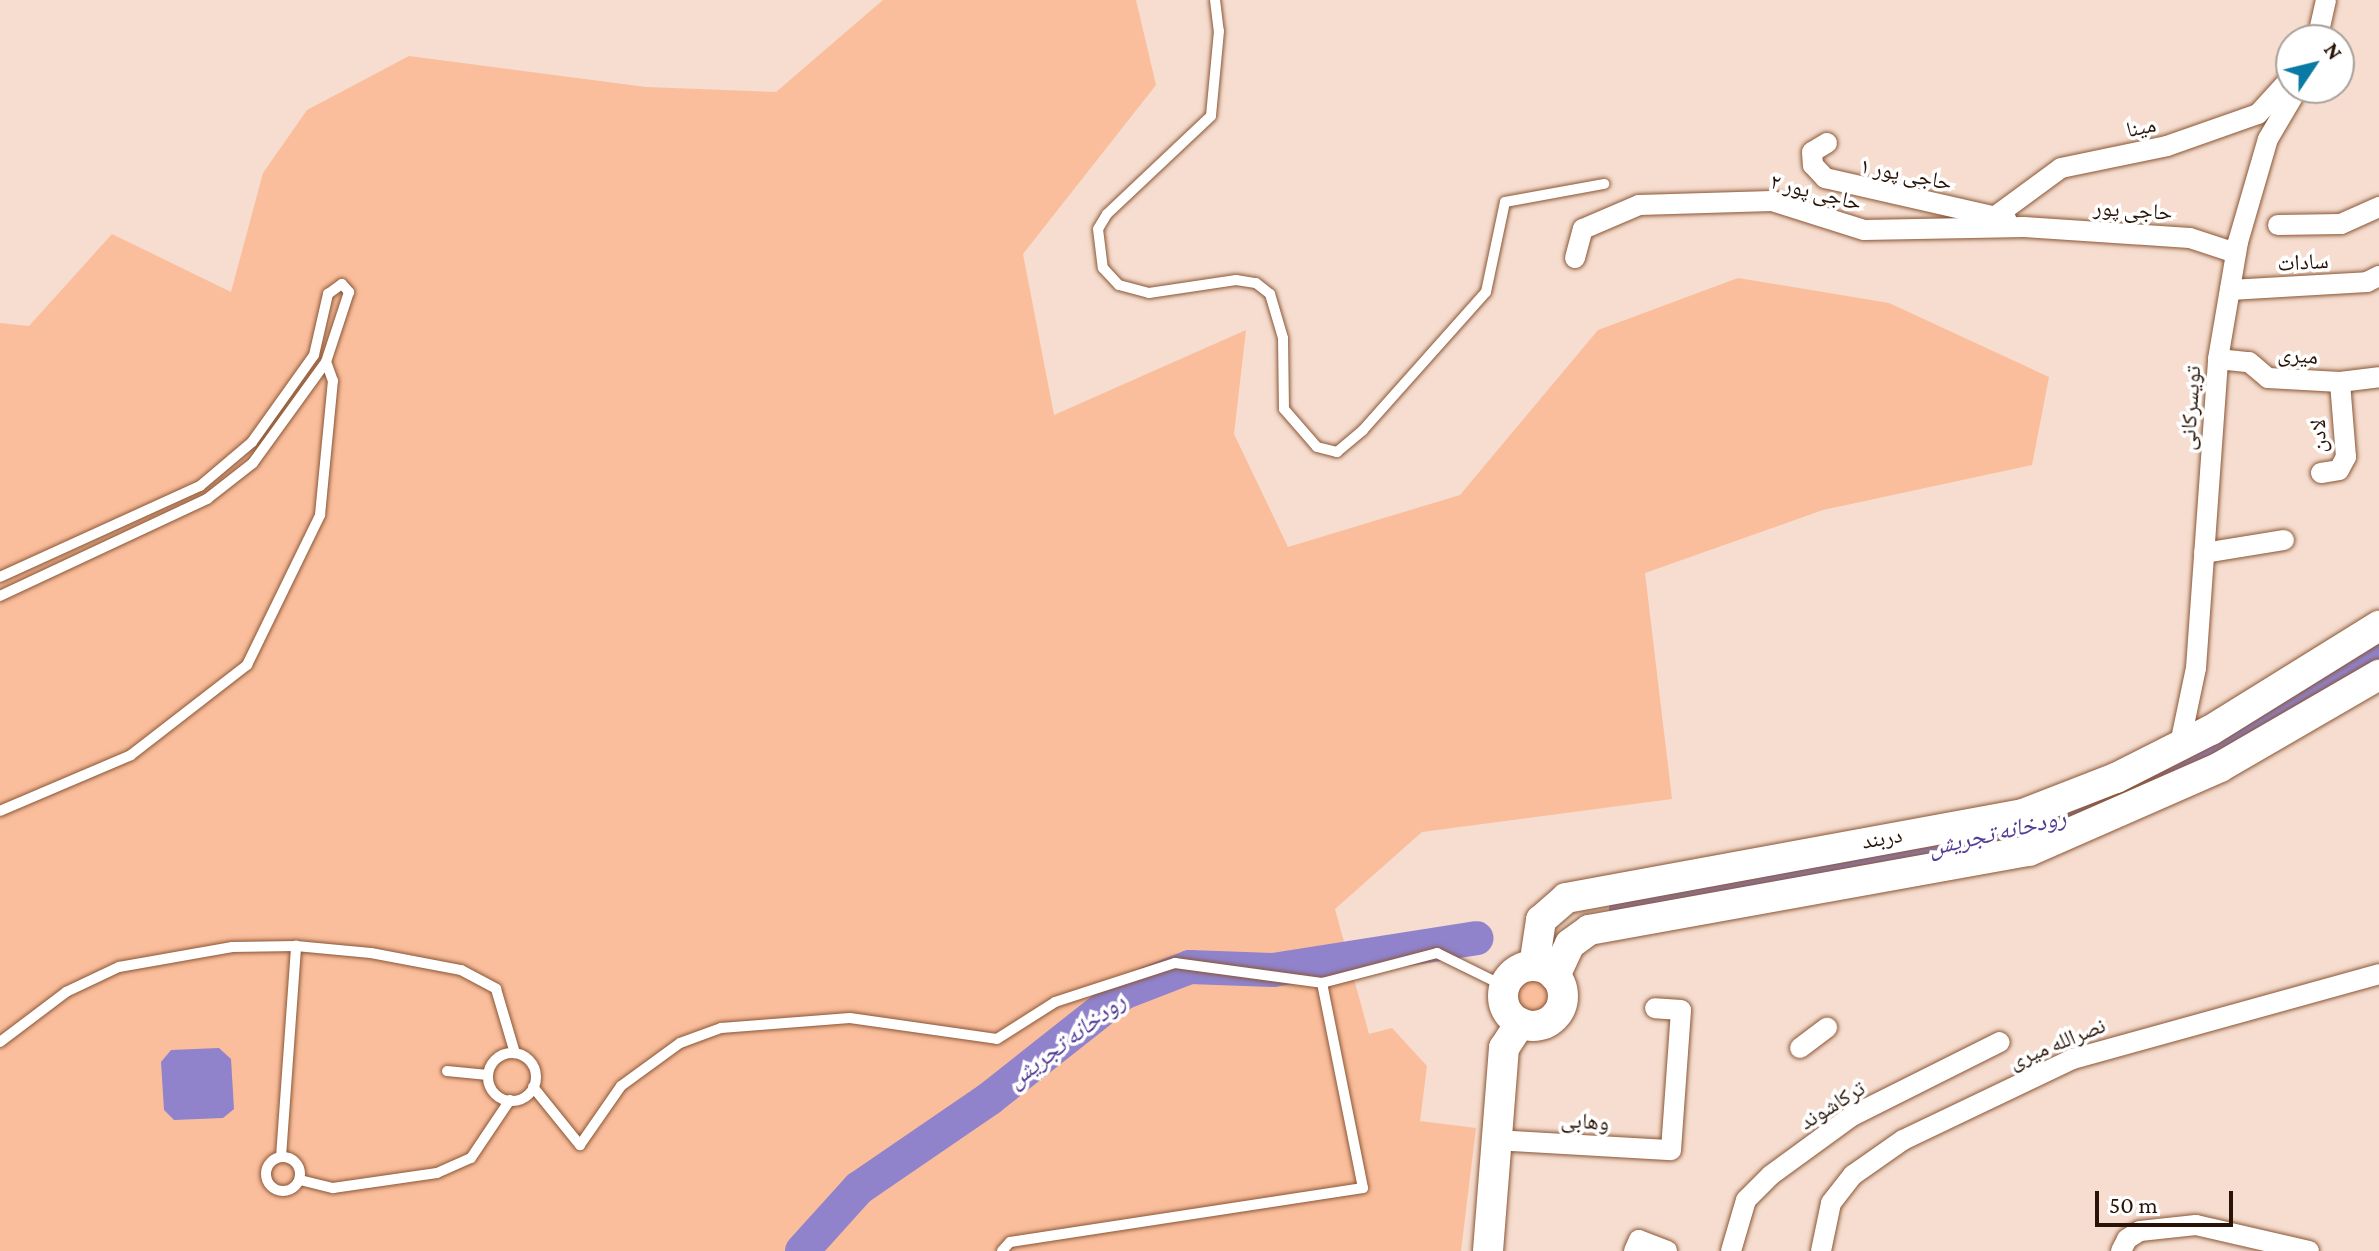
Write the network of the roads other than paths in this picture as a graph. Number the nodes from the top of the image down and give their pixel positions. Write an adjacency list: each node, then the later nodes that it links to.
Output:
1 (1215, 0): 7 (lane)
2 (2326, 0): 3 (street)
3 (2321, 24)
4 (2275, 95): 9 (street, مینا)
5 (2289, 104): 12 (street, تویسرکانی)
6 (1827, 143): 9 (street, حاجی پور ۱)
7 (1604, 184)
8 (2379, 207): 10 (street)
9 (1997, 215): 11 (street, حاجی پور ۱)
10 (2278, 225)
11 (2024, 227): 12 (street, حاجی پور); 13 (street, حاجی پور ۲)
12 (2236, 253): 15 (street, تویسرکانی)
13 (1575, 258)
14 (2379, 276): 15 (street, سادات)
15 (2230, 290): 16 (street, تویسرکانی)
16 (2218, 359): 19 (street, میری); 22 (street, تویسرکانی)
17 (326, 362): 23 (lane); 24 (lane); 30 (lane)
18 (2379, 377): 19 (street, میری)
19 (2340, 382): 20 (street, لادن)
20 (2321, 473)
21 (2284, 540): 22 (street)
22 (2204, 553): 27 (street, تویسرکانی)
23 (0, 577)
24 (0, 596)
25 (2379, 626): 27 (main road, دربند)
26 (2379, 675): 31 (main road, دربند)
27 (2180, 744): 28 (main road, دربند)
28 (2106, 782): 29 (main road, دربند); 31 (main road)
29 (2058, 801): 32 (main road); 34 (main road, دربند)
30 (0, 811)
31 (2119, 816): 32 (main road, دربند)
32 (2070, 835): 34 (main road, دربند)
33 (296, 946): 41 (lane); 44 (lane); 50 (lane)
34 (1544, 971): 37 (main road); 39 (main road)
35 (2379, 974): 57 (street, نصرالله میری)
36 (1322, 983): 37 (lane); 47 (lane); 52 (lane)
37 (1504, 986): 39 (main road)
38 (1655, 1008): 49 (street, وهابی)
39 (1520, 1023): 49 (main road)
40 (1827, 1028): 43 (street)
41 (0, 1042)
42 (2000, 1042): 56 (street, ترکاشوند)
43 (1800, 1048)
44 (515, 1053): 46 (lane); 47 (lane)
45 (447, 1071): 46 (lane)
46 (488, 1075): 48 (lane)
47 (533, 1087): 48 (lane)
48 (510, 1100): 51 (lane)
49 (1496, 1140): 53 (main road)
50 (281, 1157): 51 (lane); 51 (lane)
51 (300, 1180)
52 (1002, 1251)
53 (1488, 1251)
54 (1634, 1251): 55 (street)
55 (1667, 1251)
56 (1731, 1251)
57 (1821, 1251)
58 (2121, 1251): 59 (street)
59 (2309, 1251)

